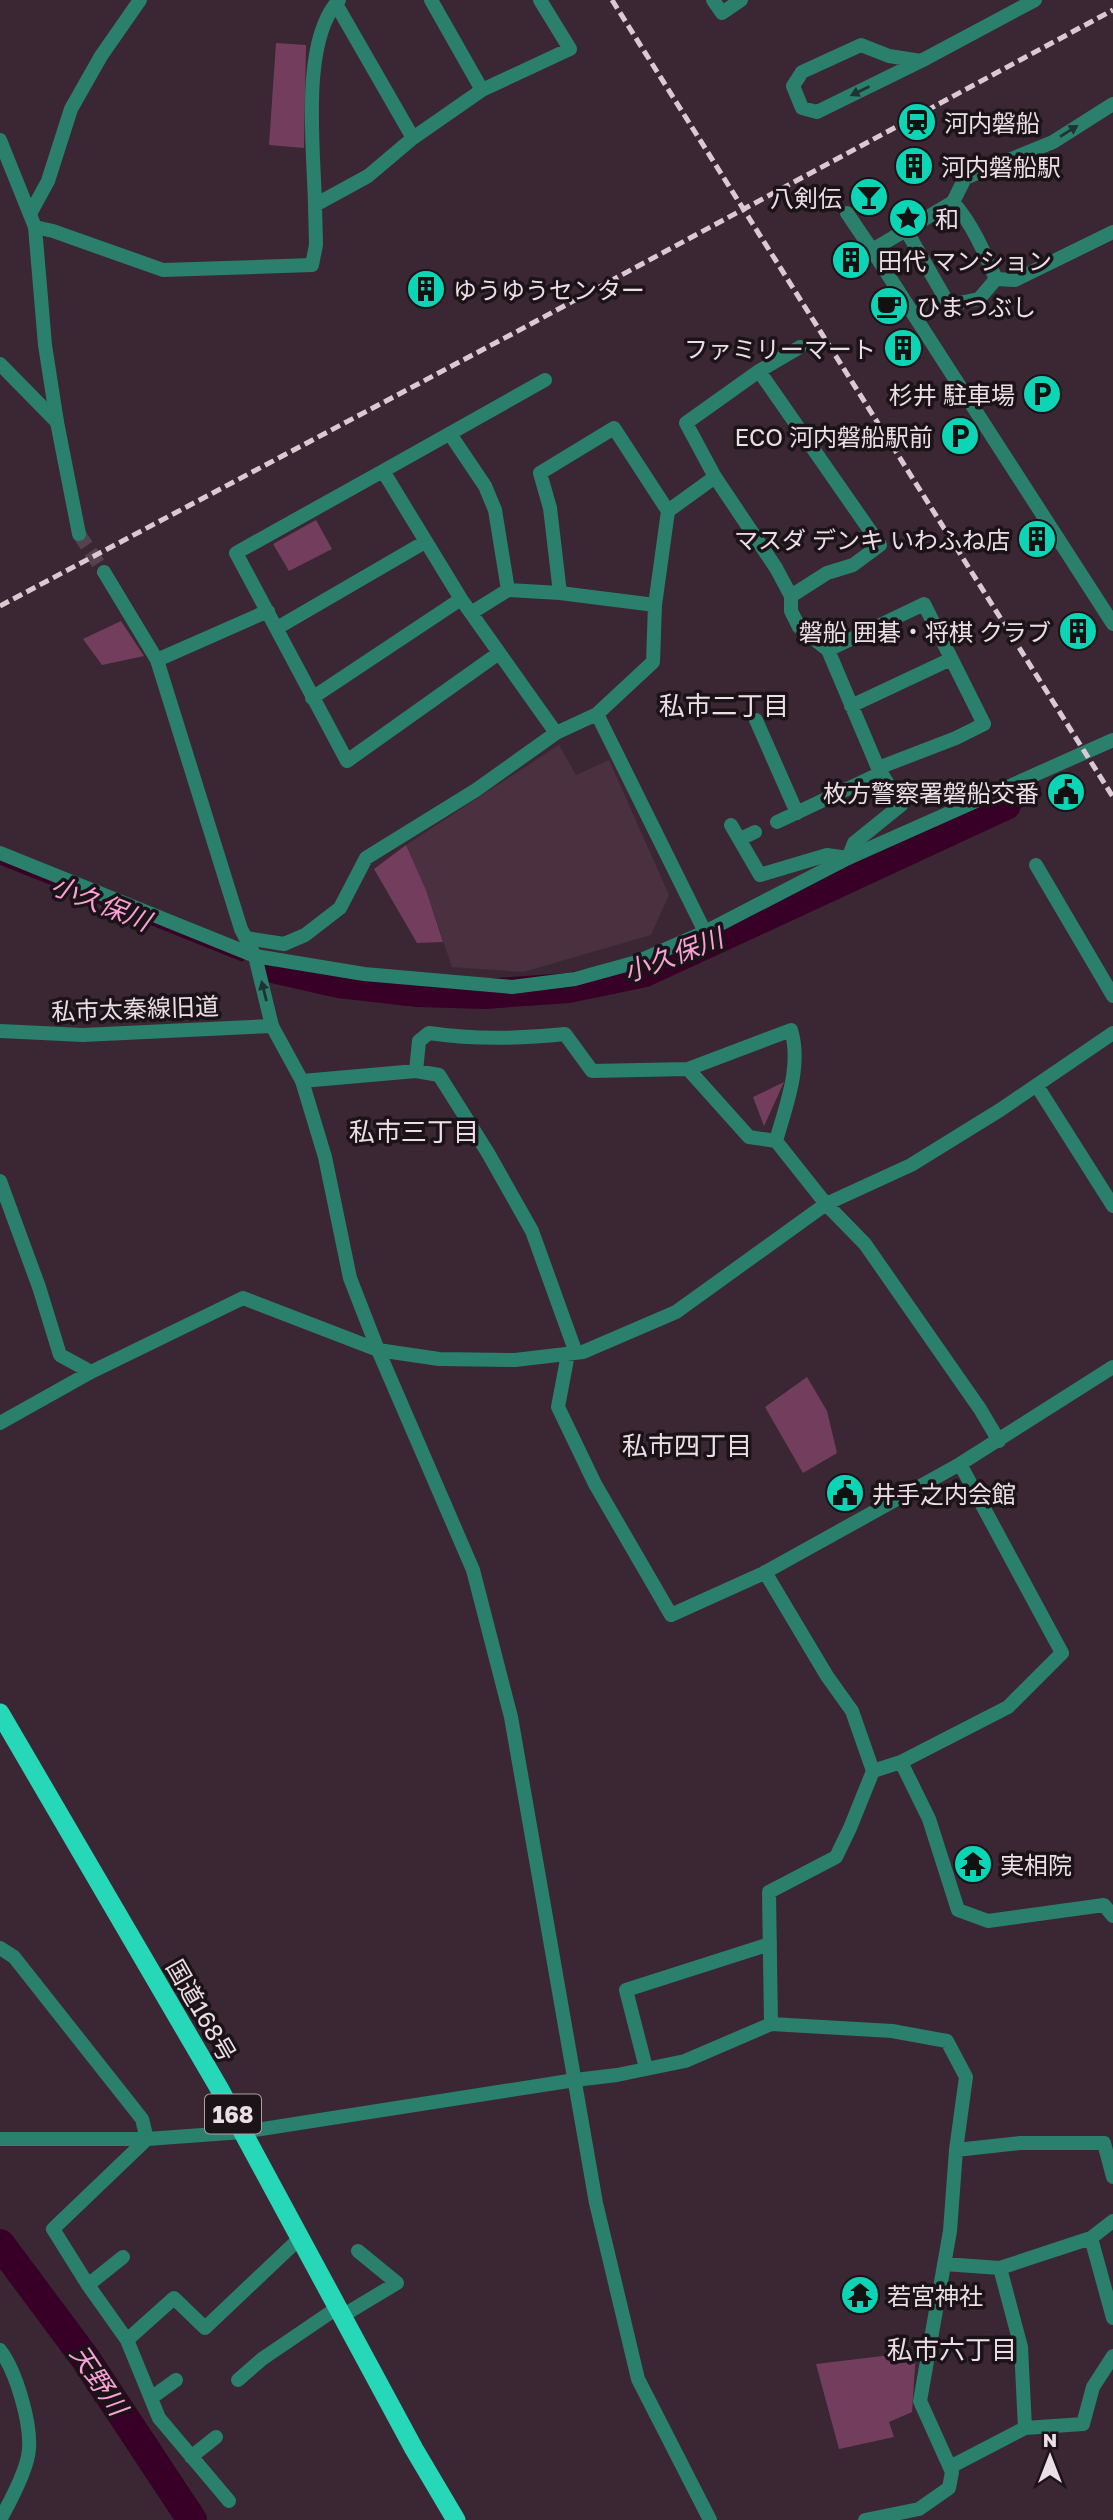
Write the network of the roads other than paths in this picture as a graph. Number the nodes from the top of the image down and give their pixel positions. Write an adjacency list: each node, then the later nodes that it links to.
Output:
1 (140, 0): 16 (street)
2 (431, 0): 9 (street)
3 (540, 0): 9 (street)
4 (713, 0): 5 (street)
5 (741, 0)
6 (1035, 0): 8 (street)
7 (337, 2): 11 (street); 14 (street)
8 (921, 61): 8 (street, one-way to 8)
9 (482, 90): 11 (street)
10 (1112, 107): 13 (street, one-way to 10)
11 (413, 138): 14 (street)
12 (0, 140): 16 (street)
13 (953, 202): 17 (street); 20 (street)
14 (316, 205): 16 (street)
15 (847, 213): 19 (street)
16 (33, 221): 25 (street)
17 (905, 230): 19 (street); 20 (street)
18 (1113, 232): 20 (street)
19 (872, 250): 40 (street)
20 (996, 279)
21 (800, 347): 23 (street)
22 (0, 363): 25 (street)
23 (760, 371): 28 (street); 35 (street)
24 (545, 380): 26 (street)
25 (57, 422): 30 (street)
26 (450, 433): 27 (street); 33 (street)
27 (383, 471): 31 (street); 38 (street)
28 (715, 477): 29 (street); 35 (street)
29 (668, 511): 34 (street); 37 (street)
30 (79, 534)
31 (425, 542): 36 (street); 41 (street)
32 (104, 572): 45 (street)
33 (508, 590): 34 (street); 39 (street)
34 (560, 593): 37 (street)
35 (791, 597): 42 (street)
36 (461, 599): 39 (street); 46 (street)
37 (655, 605): 48 (street)
38 (268, 611): 41 (street); 45 (street)
39 (471, 613): 43 (street)
40 (1113, 624)
41 (277, 628): 46 (street)
42 (828, 650): 44 (street); 47 (street)
43 (499, 653): 46 (street); 50 (street)
44 (951, 659): 47 (street); 52 (street)
45 (157, 660): 62 (street)
46 (312, 698)
47 (851, 706): 52 (street)
48 (597, 714): 50 (street); 61 (street)
49 (756, 720): 53 (street)
50 (556, 733): 62 (street)
51 (1113, 740): 59 (street)
52 (879, 771): 53 (street); 59 (street)
53 (797, 813): 54 (street)
54 (777, 822)
55 (732, 825): 57 (street)
56 (755, 832): 57 (street)
57 (740, 839): 59 (street)
58 (0, 853): 63 (street)
59 (848, 858): 61 (street)
60 (1036, 865): 64 (street)
61 (705, 932): 63 (street)
62 (246, 939): 63 (street)
63 (255, 956): 65 (street, one-way to 63)
64 (1113, 996)
65 (272, 1026): 66 (street, 私市太秦線旧道); 70 (street)
66 (0, 1031)
67 (1113, 1033): 71 (street)
68 (688, 1069): 69 (street); 72 (street); 72 (street)
69 (416, 1072): 70 (street); 77 (street)
70 (302, 1081): 76 (street)
71 (1037, 1086): 74 (street); 75 (street)
72 (776, 1141): 74 (street)
73 (0, 1181): 79 (street)
74 (826, 1204): 77 (street); 81 (street)
75 (1113, 1206)
76 (378, 1350): 77 (street); 79 (street); 92 (street)
77 (572, 1354): 83 (street)
78 (1113, 1367): 81 (street)
79 (91, 1372): 80 (street)
80 (0, 1423)
81 (999, 1441): 82 (street)
82 (960, 1464): 83 (street); 85 (street)
83 (765, 1572): 86 (street)
84 (0, 1713): 93 (highway, 国道168号 / 168)
85 (901, 1762): 86 (street); 87 (street)
86 (873, 1771): 88 (street)
87 (1113, 1916)
88 (770, 1944): 90 (street); 91 (street)
89 (0, 1948): 95 (street)
90 (771, 2024): 91 (street); 96 (street)
91 (646, 2068): 92 (street)
92 (575, 2080): 93 (street); 121 (street)
93 (243, 2132): 95 (street); 99 (highway, 国道168号 / 168)
94 (0, 2139): 95 (street)
95 (147, 2139): 105 (street)
96 (956, 2150): 97 (street); 103 (street)
97 (1113, 2177)
98 (1113, 2221): 100 (street)
99 (300, 2238): 106 (highway, 国道168号 / 168); 108 (street)
100 (1091, 2238): 104 (street); 107 (street)
101 (358, 2251): 106 (street)
102 (123, 2257): 105 (street)
103 (944, 2264): 104 (street); 117 (street)
104 (1000, 2268): 114 (street)
105 (88, 2285): 108 (street)
106 (340, 2312): 112 (street); 120 (highway, 国道168号 / 168)
107 (1113, 2318)
108 (127, 2340): 113 (street)
109 (0, 2350): 119 (street)
110 (1113, 2356): 114 (street)
111 (176, 2380): 113 (street)
112 (238, 2381)
113 (151, 2398): 116 (street)
114 (1025, 2428): 117 (street)
115 (216, 2437): 116 (street)
116 (191, 2457): 118 (street)
117 (950, 2467): 122 (street)
118 (229, 2501)
119 (0, 2520)
120 (456, 2520)
121 (710, 2520)
122 (865, 2520)

